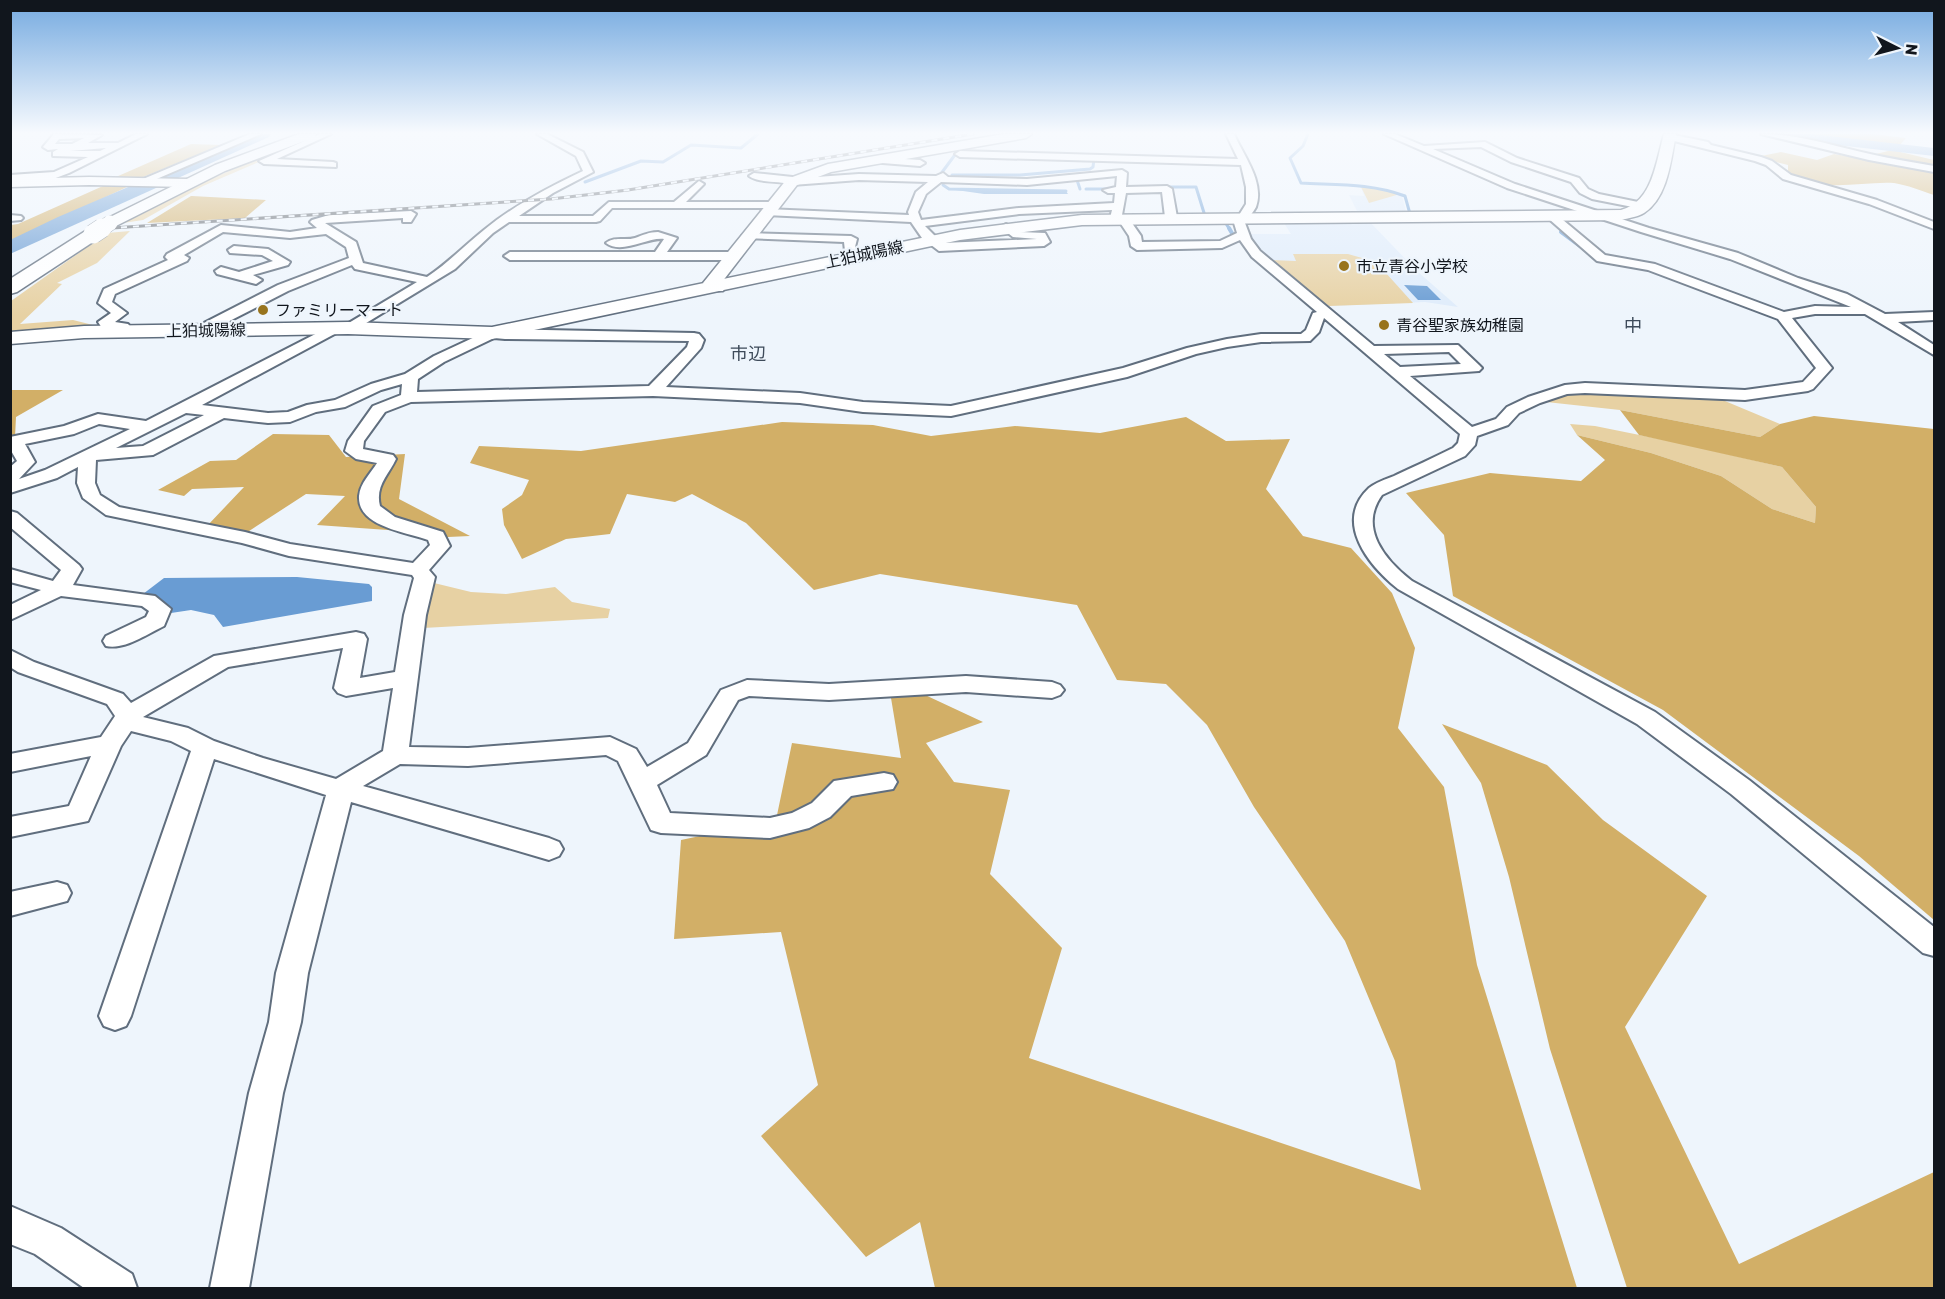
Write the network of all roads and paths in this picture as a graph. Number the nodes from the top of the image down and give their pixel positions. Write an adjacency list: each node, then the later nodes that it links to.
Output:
1 (165, 195): 51 (main road, bridge)
2 (544, 195): 29 (street)
3 (687, 195): 17 (street)
4 (723, 195): 18 (street)
5 (780, 195): 22 (main road)
6 (915, 195): 32 (street)
7 (1073, 195): 21 (street)
8 (1119, 195): 23 (street)
9 (1168, 195): 26 (street)
10 (1251, 195): 16 (street)
11 (1537, 195): 24 (street)
12 (1591, 195): 20 (street)
13 (1649, 195): 20 (main road)
14 (1848, 195): 35 (street)
15 (797, 200): 22 (street)
16 (1252, 202): 28 (street); 34 (street)
17 (678, 203): 18 (street); 30 (street)
18 (714, 204): 22 (street)
19 (963, 205): 25 (street)
20 (1643, 206): 24 (main road, 上狛城陽線)
21 (1072, 207): 23 (street); 25 (street)
22 (765, 211): 32 (street); 37 (main road)
23 (1119, 214): 26 (main road, 上狛城陽線); 34 (street); 36 (main road, 上狛城陽線)
24 (1603, 216): 27 (main road, 上狛城陽線); 54 (street)
25 (963, 217): 32 (street)
26 (1171, 217): 34 (main road, 上狛城陽線)
27 (1553, 217): 28 (main road, 上狛城陽線); 55 (street)
28 (1266, 218): 34 (main road, 上狛城陽線)
29 (507, 219): 30 (street); 49 (street)
30 (596, 219): 43 (street)
31 (407, 220): 33 (street)
32 (916, 222): 38 (street)
33 (319, 224): 46 (street); 59 (street)
34 (1241, 226): 53 (street)
35 (1935, 226)
36 (1006, 227): 38 (main road, 上狛城陽線); 38 (street)
37 (748, 236): 41 (street); 45 (main road)
38 (931, 241): 41 (main road, 上狛城陽線)
39 (597, 243): 44 (street)
40 (234, 250): 48 (street)
41 (859, 254): 50 (main road, 上狛城陽線)
42 (510, 256): 43 (street)
43 (562, 256): 44 (street)
44 (658, 256): 45 (street)
45 (732, 256): 50 (main road)
46 (355, 260): 49 (street); 52 (street)
47 (221, 271): 48 (street)
48 (241, 275): 52 (street)
49 (429, 281): 57 (street)
50 (716, 287): 60 (main road, 上狛城陽線)
51 (10, 288)
52 (283, 288): 58 (street)
53 (1326, 313): 62 (street); 66 (street)
54 (1877, 314): 55 (street); 56 (street); 63 (street)
55 (1782, 316): 71 (street)
56 (1935, 316)
57 (342, 329): 58 (main road, 上狛城陽線); 60 (main road, 上狛城陽線); 68 (street)
58 (201, 330): 59 (main road, 上狛城陽線)
59 (127, 331): 61 (main road, 上狛城陽線)
60 (492, 333): 65 (street); 66 (street)
61 (10, 338)
62 (1373, 350): 64 (street); 64 (street)
63 (1935, 351)
64 (1399, 372): 71 (street)
65 (410, 377): 67 (street); 69 (street)
66 (653, 391): 67 (street)
67 (409, 397): 77 (street)
68 (183, 408): 69 (street); 70 (street)
69 (219, 414): 73 (street)
70 (147, 426): 72 (street); 73 (street)
71 (1469, 433): 97 (street)
72 (13, 442): 74 (street)
73 (88, 456): 75 (street); 77 (street)
74 (10, 478)
75 (10, 488)
76 (10, 517): 79 (street)
77 (418, 570): 83 (street)
78 (10, 575): 79 (street)
79 (58, 589): 80 (street); 81 (street)
80 (10, 614)
81 (114, 641)
82 (10, 657): 85 (street)
83 (406, 678): 85 (street); 88 (street)
84 (1052, 690): 90 (street)
85 (126, 719): 86 (street); 87 (street)
86 (108, 744): 89 (street); 93 (street)
87 (205, 747): 92 (street); 98 (street)
88 (395, 755): 90 (street); 92 (street)
89 (10, 763)
90 (642, 782): 91 (street)
91 (884, 782)
92 (341, 788): 94 (street); 101 (street)
93 (10, 827)
94 (549, 849)
95 (57, 893): 96 (street)
96 (10, 904)
97 (1935, 944)
98 (115, 1016)
99 (10, 1225): 100 (street)
100 (118, 1288)
101 (229, 1288)

